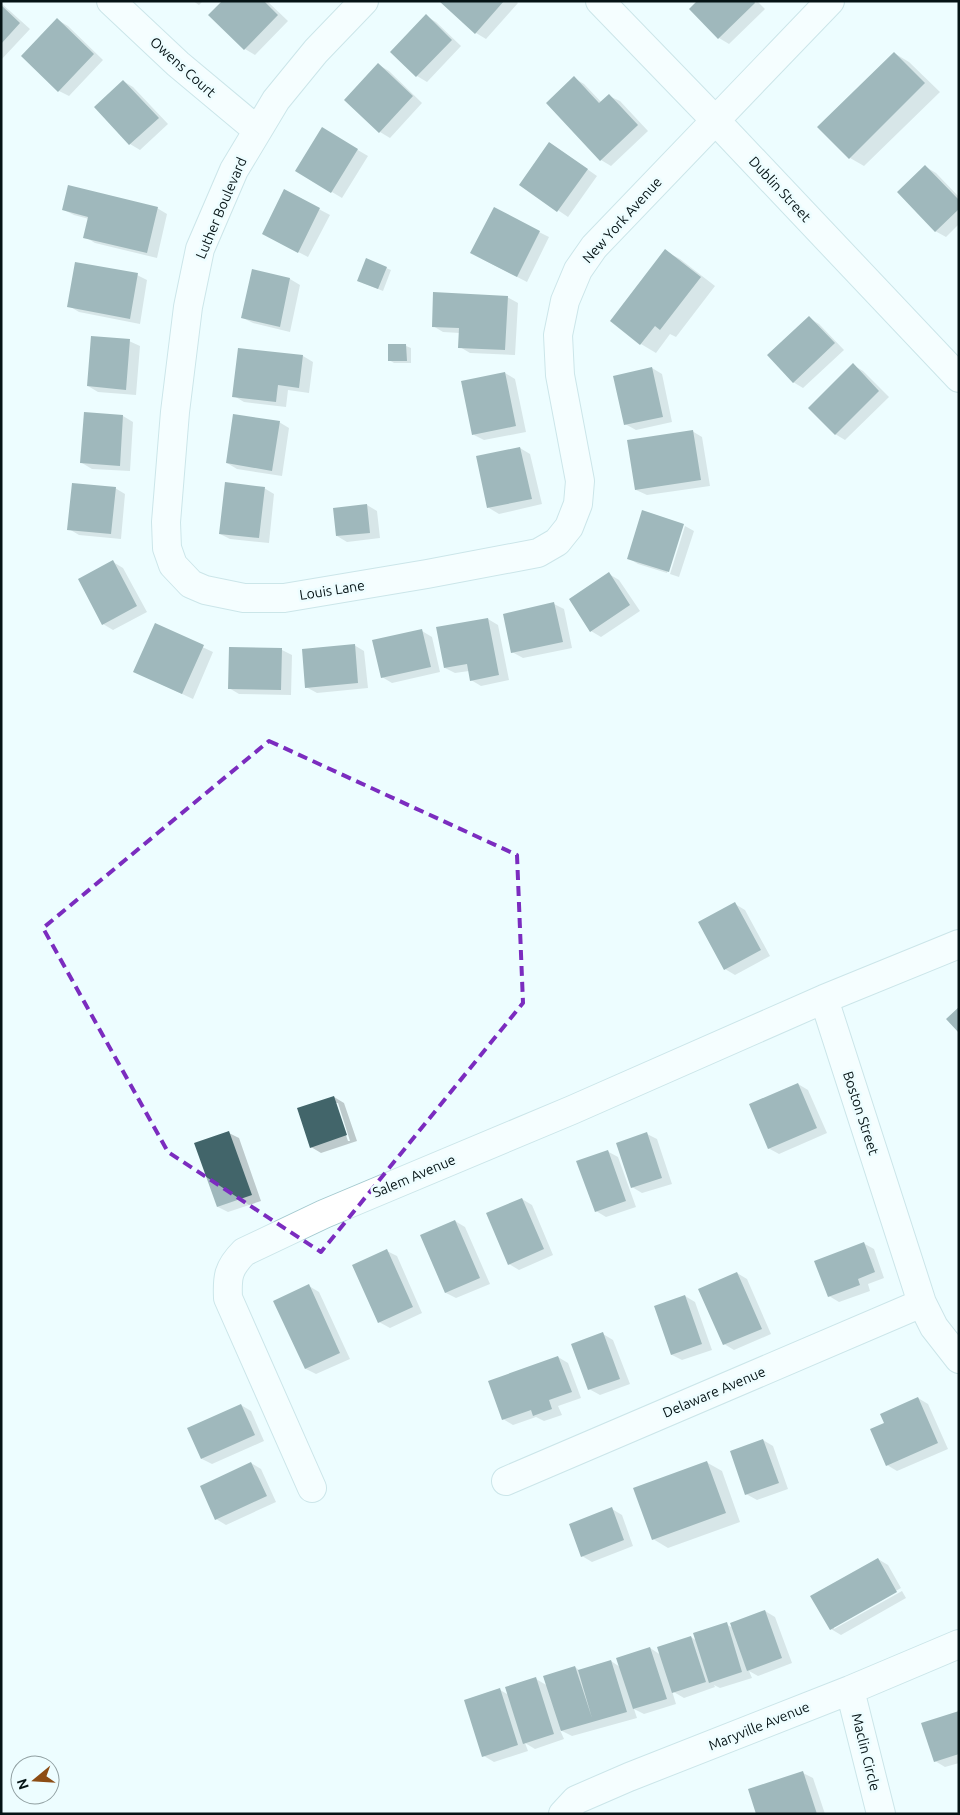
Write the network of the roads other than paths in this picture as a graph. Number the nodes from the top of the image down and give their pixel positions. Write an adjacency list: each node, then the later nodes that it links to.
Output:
1 (111, 1): 6 (street, Owens Court)
2 (364, 1): 6 (street, Luther Boulevard)
3 (600, 1): 5 (street, Dublin Street)
4 (830, 1): 5 (street, New York Avenue)
5 (715, 120): 7 (street, Dublin Street); 9 (street, New York Avenue)
6 (257, 130): 8 (street, Luther Boulevard)
7 (959, 378)
8 (169, 485): 9 (street, Louis Lane)
9 (569, 527)
10 (959, 944): 11 (street)
11 (824, 999): 12 (street, Boston Street); 15 (street, Salem Avenue)
12 (922, 1303): 13 (street, Boston Street); 14 (street, Delaware Avenue)
13 (959, 1359)
14 (506, 1481)
15 (312, 1488)
16 (959, 1644): 17 (street, Maryville Avenue)
17 (850, 1690): 18 (street, Maryville Avenue); 19 (street, Maclin Circle)
18 (563, 1814)
19 (881, 1814)

